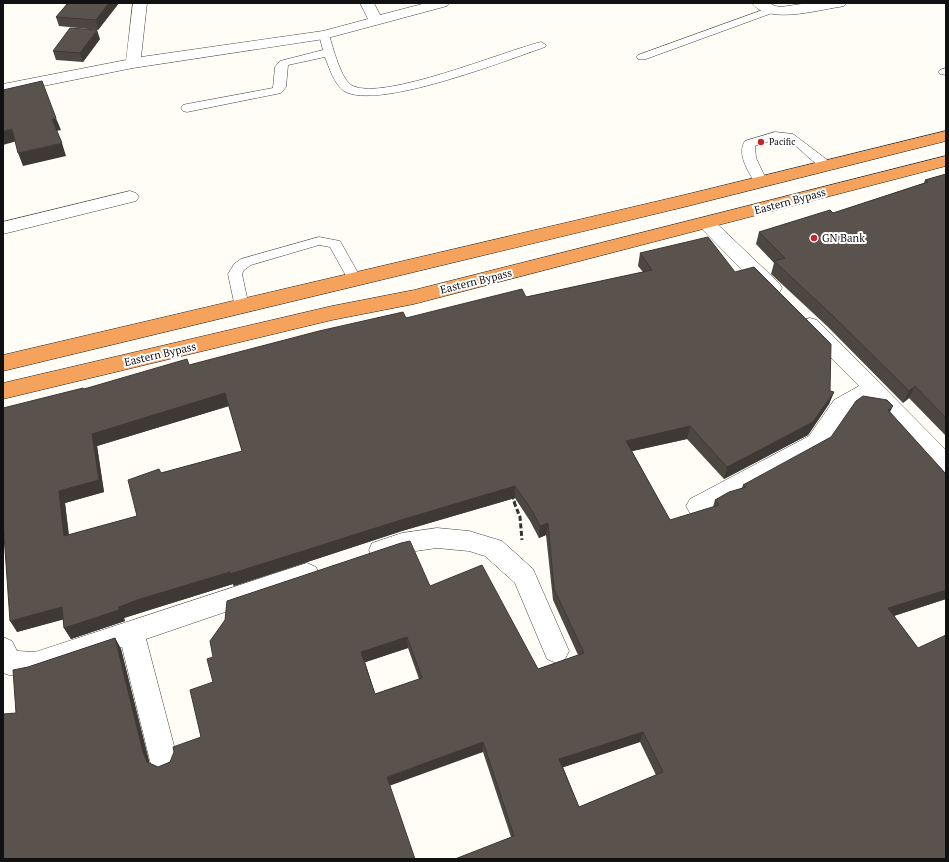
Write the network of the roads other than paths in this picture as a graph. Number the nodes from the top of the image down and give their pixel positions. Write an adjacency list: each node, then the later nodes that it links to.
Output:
1 (140, 3): 11 (street)
2 (367, 3): 6 (street)
3 (442, 3): 6 (street)
4 (839, 3): 5 (street)
5 (765, 6): 10 (lane)
6 (376, 22): 7 (street)
7 (324, 34): 9 (lane); 11 (street)
8 (541, 45): 9 (lane)
9 (330, 52): 13 (lane)
10 (642, 57)
11 (133, 63): 12 (street)
12 (3, 89)
13 (187, 108)
14 (946, 136): 16 (highway)
15 (946, 161): 19 (highway, Eastern Bypass)
16 (828, 165): 17 (highway); 17 (lane)
17 (761, 181): 21 (highway)
18 (130, 197): 20 (street)
19 (706, 223): 24 (street); 25 (highway, Eastern Bypass)
20 (3, 228)
21 (355, 280): 22 (highway); 22 (lane)
22 (242, 307): 23 (highway)
23 (3, 363)
24 (873, 388): 26 (street); 27 (street)
25 (3, 391)
26 (946, 464)
27 (698, 506)
28 (357, 558): 32 (street)
29 (327, 568): 30 (street)
30 (131, 632): 31 (street); 33 (street)
31 (3, 649)
32 (556, 651)
33 (164, 761)

